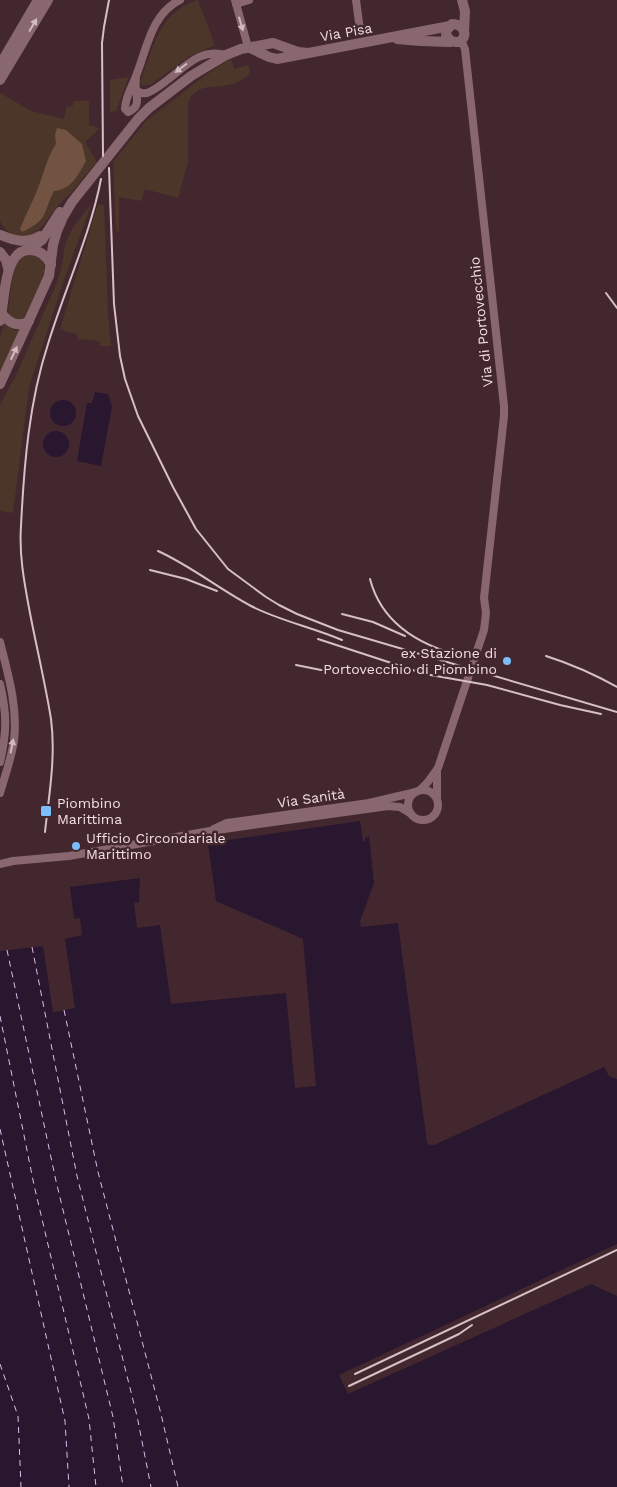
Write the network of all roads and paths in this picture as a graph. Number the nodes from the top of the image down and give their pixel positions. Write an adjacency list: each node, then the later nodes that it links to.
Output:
1 (38, 0): 12 (main road)
2 (48, 0): 12 (main road, one-way to 2)
3 (180, 0): 19 (street)
4 (249, 0): 6 (street)
5 (356, 0): 9 (street)
6 (235, 2): 14 (street, one-way to 14)
7 (462, 2): 8 (main road); 11 (main road)
8 (451, 25): 10 (main road, Via Pisa); 11 (main road); 11 (main road, Via di Portovecchio)
9 (360, 30)
10 (389, 38): 11 (main road, Via Pisa); 15 (main road, Via Pisa)
11 (459, 38): 36 (street, Via di Portovecchio)
12 (19, 41): 18 (main road); 20 (main road)
13 (283, 46): 14 (main road, Via Pisa); 15 (main road, Via Pisa); 17 (main road)
14 (248, 48): 16 (main road); 17 (main road, Via Pisa)
15 (308, 53): 17 (main road, Via Pisa)
16 (226, 55): 21 (street, one-way to 21); 22 (main road)
17 (281, 58)
18 (0, 65)
19 (136, 76): 21 (street); 21 (street)
20 (0, 80)
21 (136, 90)
22 (72, 202): 23 (main road); 27 (main road)
23 (51, 225): 24 (main road); 25 (main road)
24 (0, 235): 25 (main road)
25 (26, 250): 27 (main road); 28 (main road)
26 (0, 252): 28 (main road)
27 (51, 265): 31 (main road)
28 (8, 268): 29 (main road)
29 (3, 291): 30 (main road)
30 (1, 315): 31 (main road)
31 (29, 322): 32 (main road, one-way to 31)
32 (0, 384)
33 (0, 642): 38 (street, one-way to 33)
34 (0, 684): 35 (street)
35 (0, 762)
36 (438, 768): 37 (street, Via di Portovecchio); 39 (street, Via di Portovecchio)
37 (418, 791): 39 (street); 40 (street); 41 (street, Via Sanità)
38 (0, 794)
39 (437, 798): 40 (street, Via Sanità)
40 (410, 813): 41 (street, Via Sanità)
41 (210, 831): 43 (street, Via Sanità)
42 (0, 858): 43 (street)
43 (14, 861): 44 (street)
44 (0, 864)

